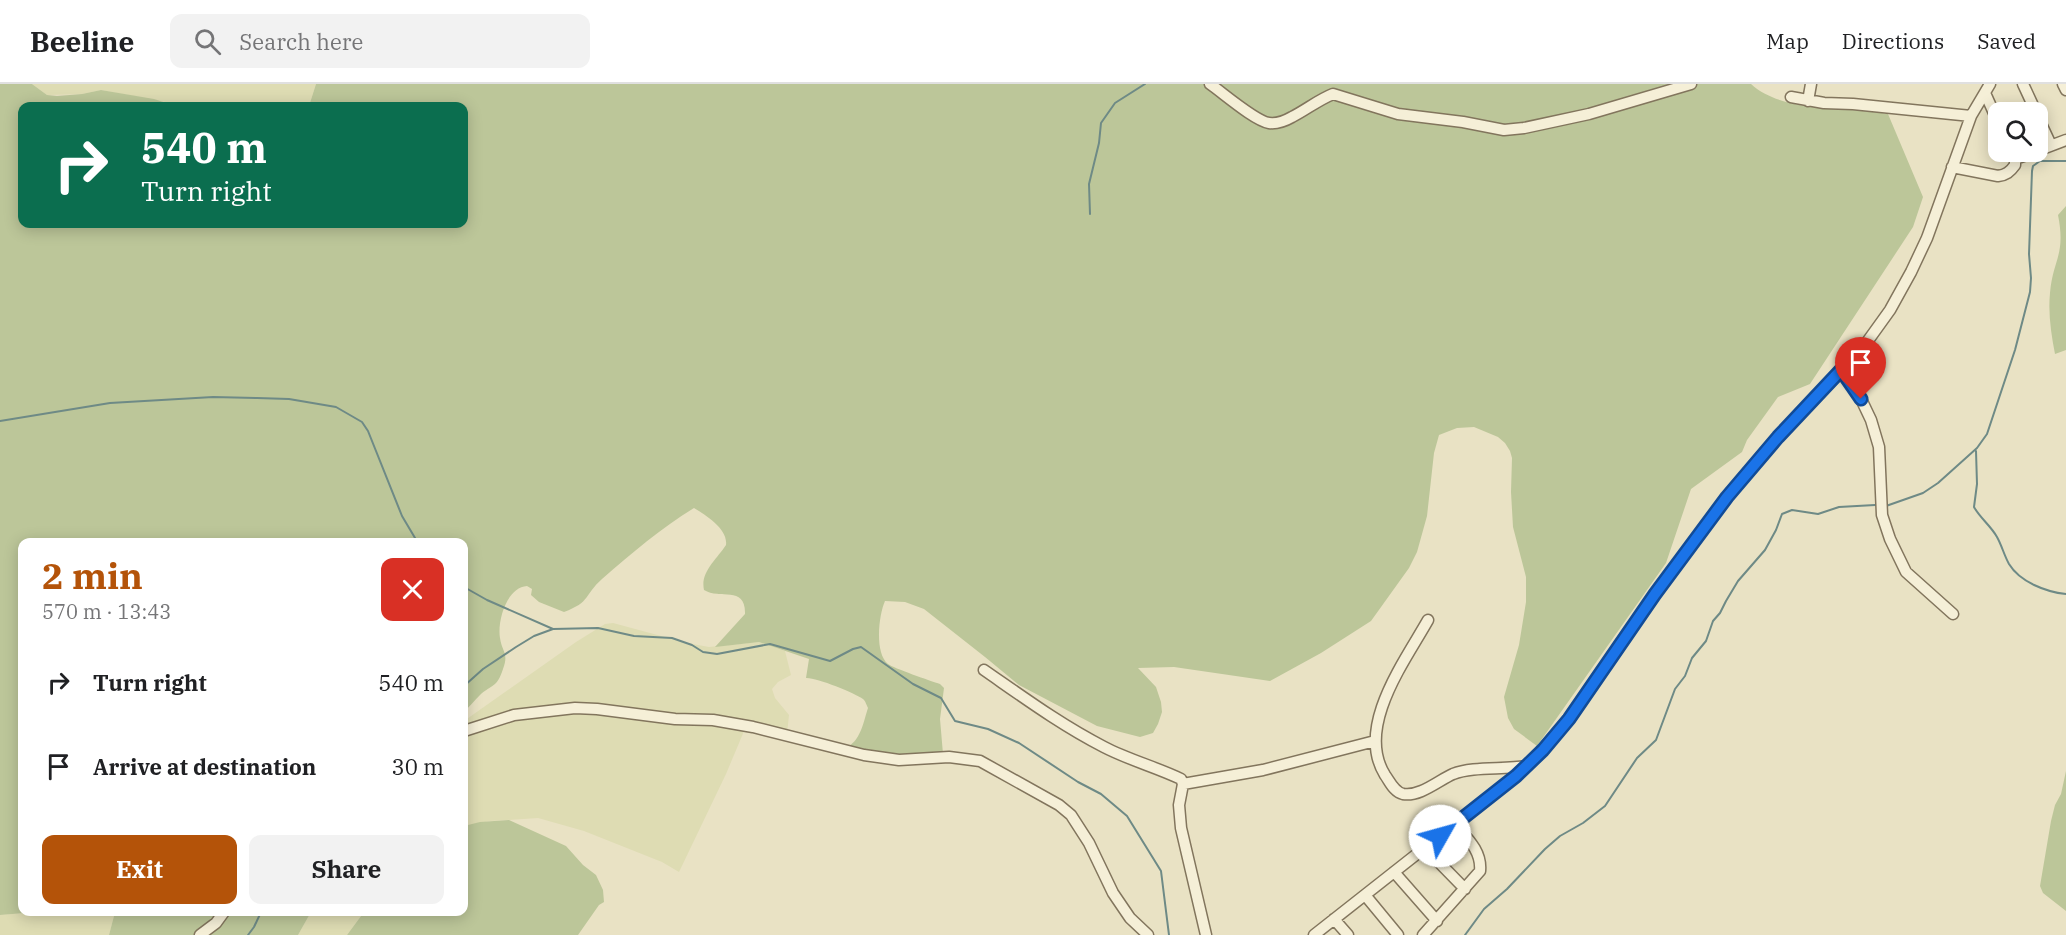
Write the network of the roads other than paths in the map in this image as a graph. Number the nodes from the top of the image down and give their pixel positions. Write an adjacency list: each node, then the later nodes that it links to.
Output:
1 (1210, 84): 2 (street)
2 (1691, 84)
3 (1811, 84): 9 (street)
4 (2023, 84): 10 (street)
5 (2063, 84): 7 (street)
6 (1988, 89): 11 (street)
7 (2066, 90)
8 (1791, 97): 9 (street)
9 (1808, 101): 11 (street)
10 (2031, 102)
11 (1971, 116): 17 (street)
12 (2048, 139): 14 (street)
13 (2066, 140): 14 (street)
14 (2051, 145): 15 (street)
15 (2048, 146)
16 (2014, 162): 17 (street)
17 (1952, 167): 18 (street)
18 (1841, 370): 19 (street); 24 (street)
19 (1953, 614)
20 (1428, 620): 23 (street)
21 (984, 670): 25 (street)
22 (468, 730): 35 (street)
23 (1375, 741): 24 (street); 25 (street)
24 (1526, 766): 26 (street)
25 (1184, 784): 36 (street)
26 (1455, 824): 27 (street); 29 (street)
27 (1425, 848): 28 (street); 29 (street)
28 (1394, 872): 30 (street); 33 (street)
29 (1465, 889): 33 (street)
30 (1365, 895): 32 (street); 39 (street)
31 (221, 916): 34 (street)
32 (1334, 919): 37 (street); 38 (street)
33 (1437, 921): 40 (street)
34 (200, 935)
35 (1148, 935)
36 (1206, 935)
37 (1314, 935)
38 (1348, 935)
39 (1398, 935)
40 (1423, 935)

